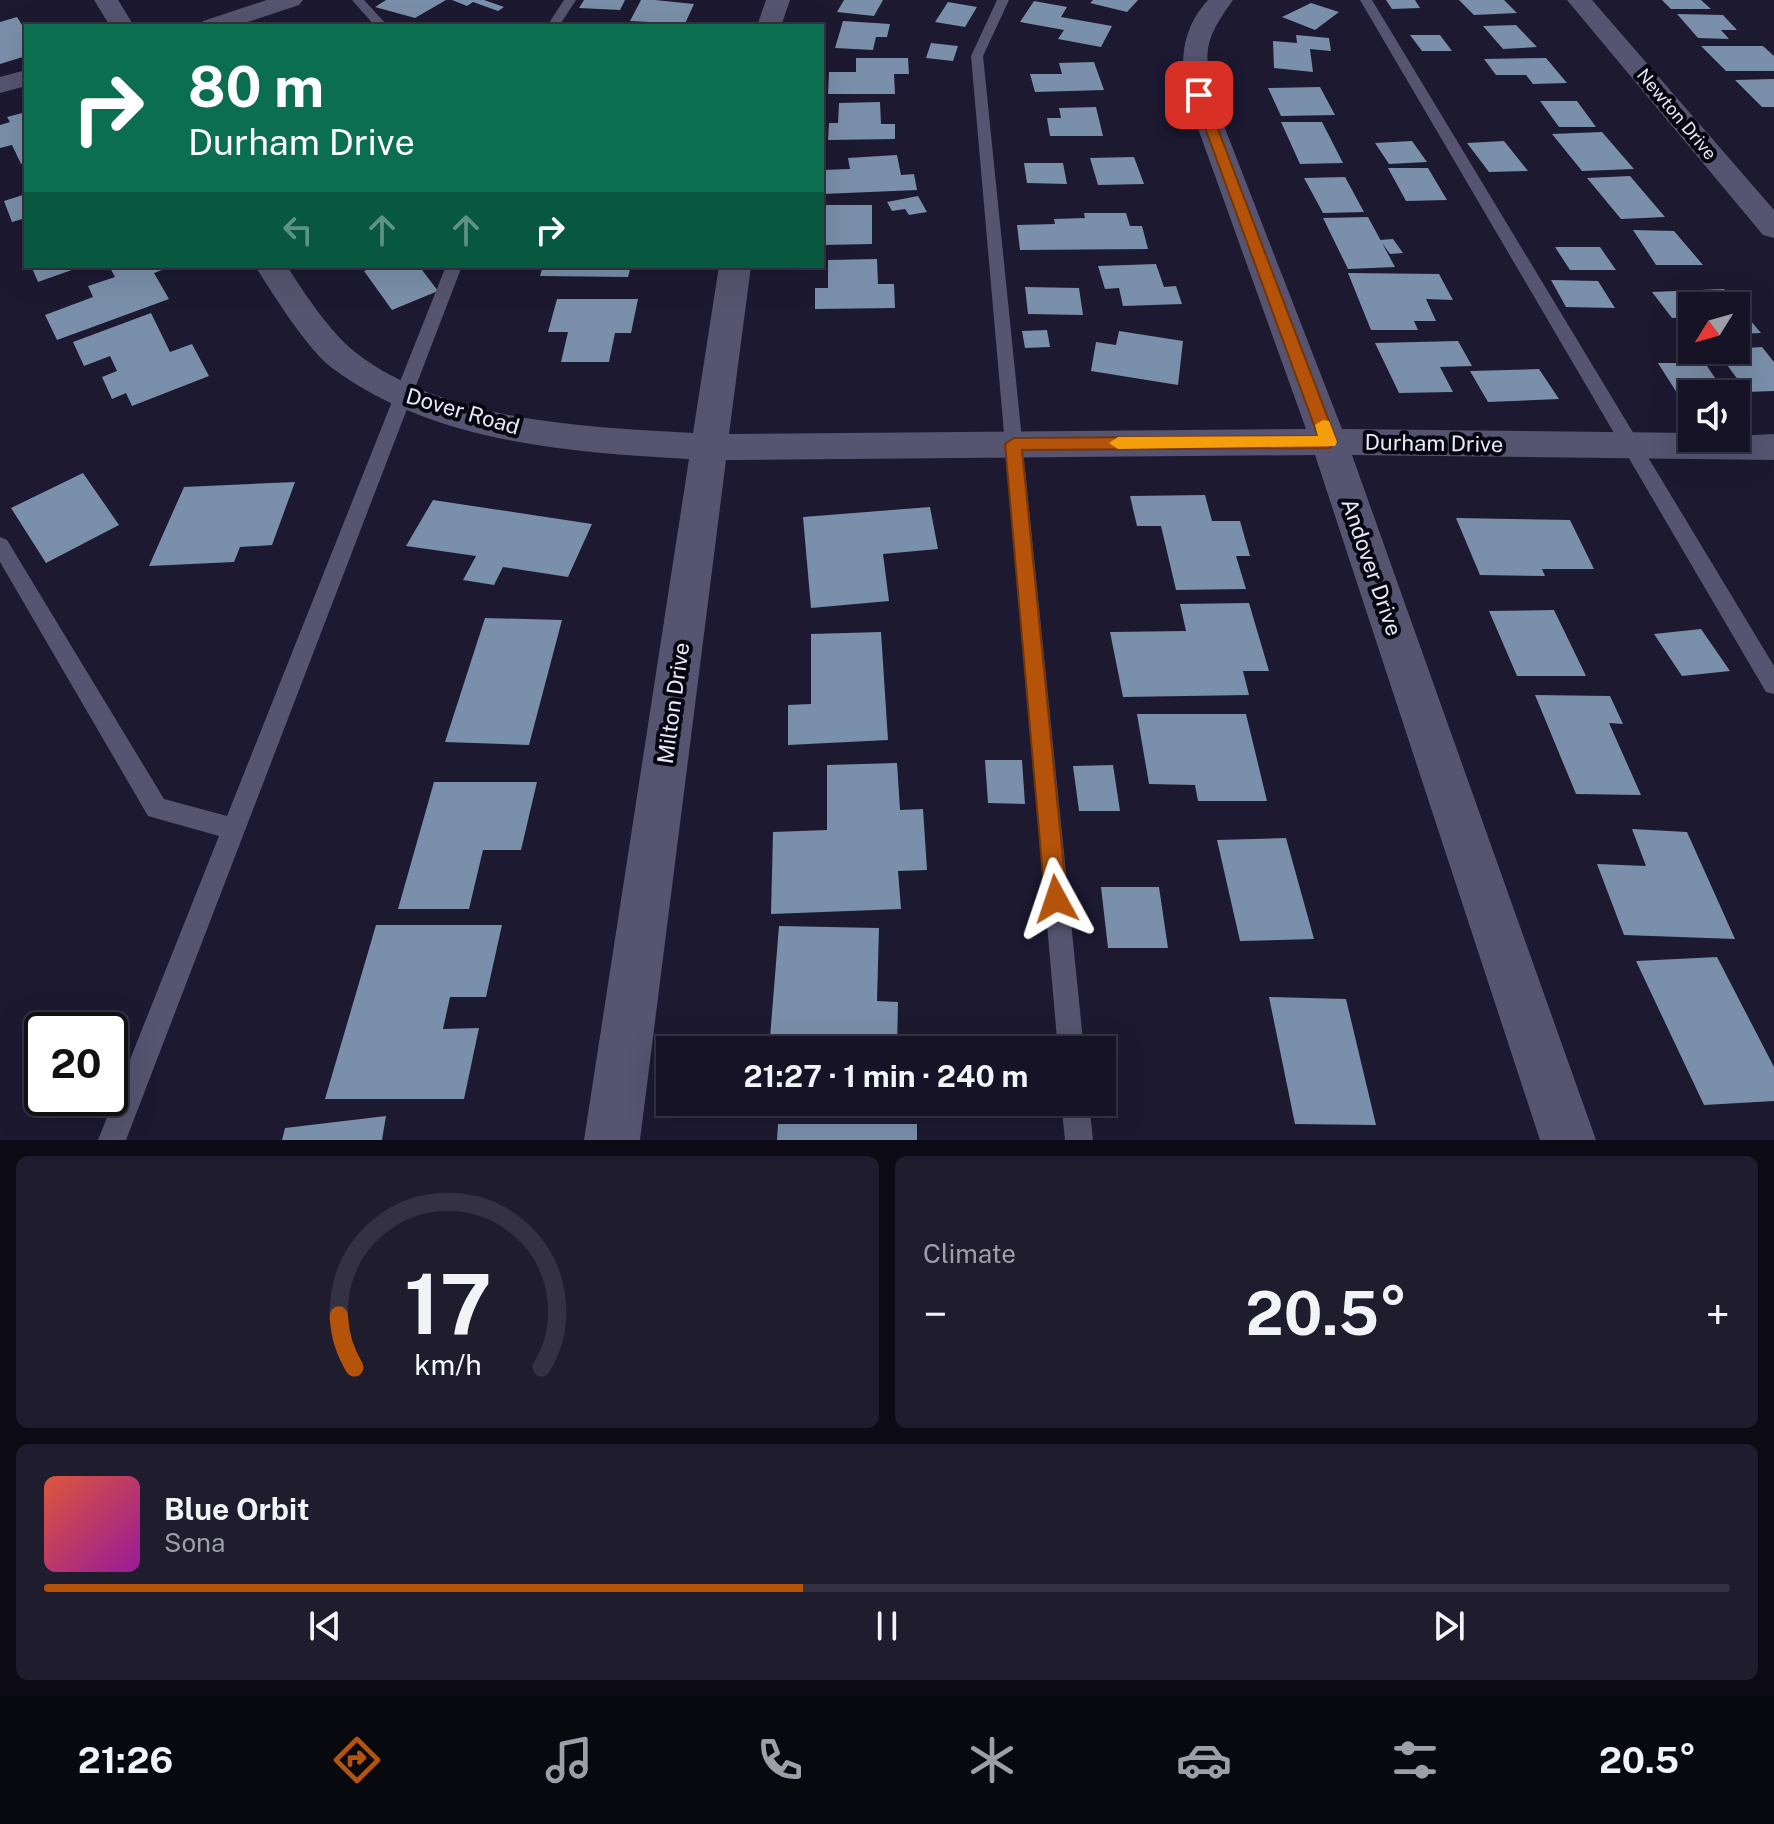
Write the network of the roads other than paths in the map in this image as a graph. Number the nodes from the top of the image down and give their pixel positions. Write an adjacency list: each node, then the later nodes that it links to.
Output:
1 (106, 0): 10 (street)
2 (291, 0): 11 (street)
3 (358, 0): 12 (lane)
4 (570, 0): 13 (lane)
5 (778, 0): 14 (street)
6 (1003, 0): 23 (lane)
7 (1221, 0): 22 (street, Andover Drive)
8 (1366, 0): 24 (lane)
9 (1579, 0): 17 (street, Newton Drive)
10 (121, 24)
11 (218, 24)
12 (380, 24)
13 (554, 24)
14 (770, 24)
15 (24, 79): 16 (street)
16 (0, 85)
17 (1774, 229)
18 (272, 268): 21 (street, Dover Road)
19 (453, 268): 21 (lane)
20 (735, 268): 25 (street, Milton Drive)
21 (403, 396): 25 (street, Dover Road); 29 (lane)
22 (1329, 442): 23 (street, Durham Drive); 24 (street, Durham Drive); 35 (street, Andover Drive)
23 (1014, 444): 25 (street, Durham Drive); 30 (lane)
24 (1634, 445): 26 (street, Durham Drive); 28 (lane)
25 (709, 447): 33 (street, Milton Drive)
26 (1774, 447)
27 (0, 545): 29 (lane)
28 (1774, 685)
29 (232, 829): 32 (lane)
30 (1070, 1036)
31 (1076, 1116): 34 (lane)
32 (112, 1140)
33 (612, 1140)
34 (1079, 1140)
35 (1568, 1140)

